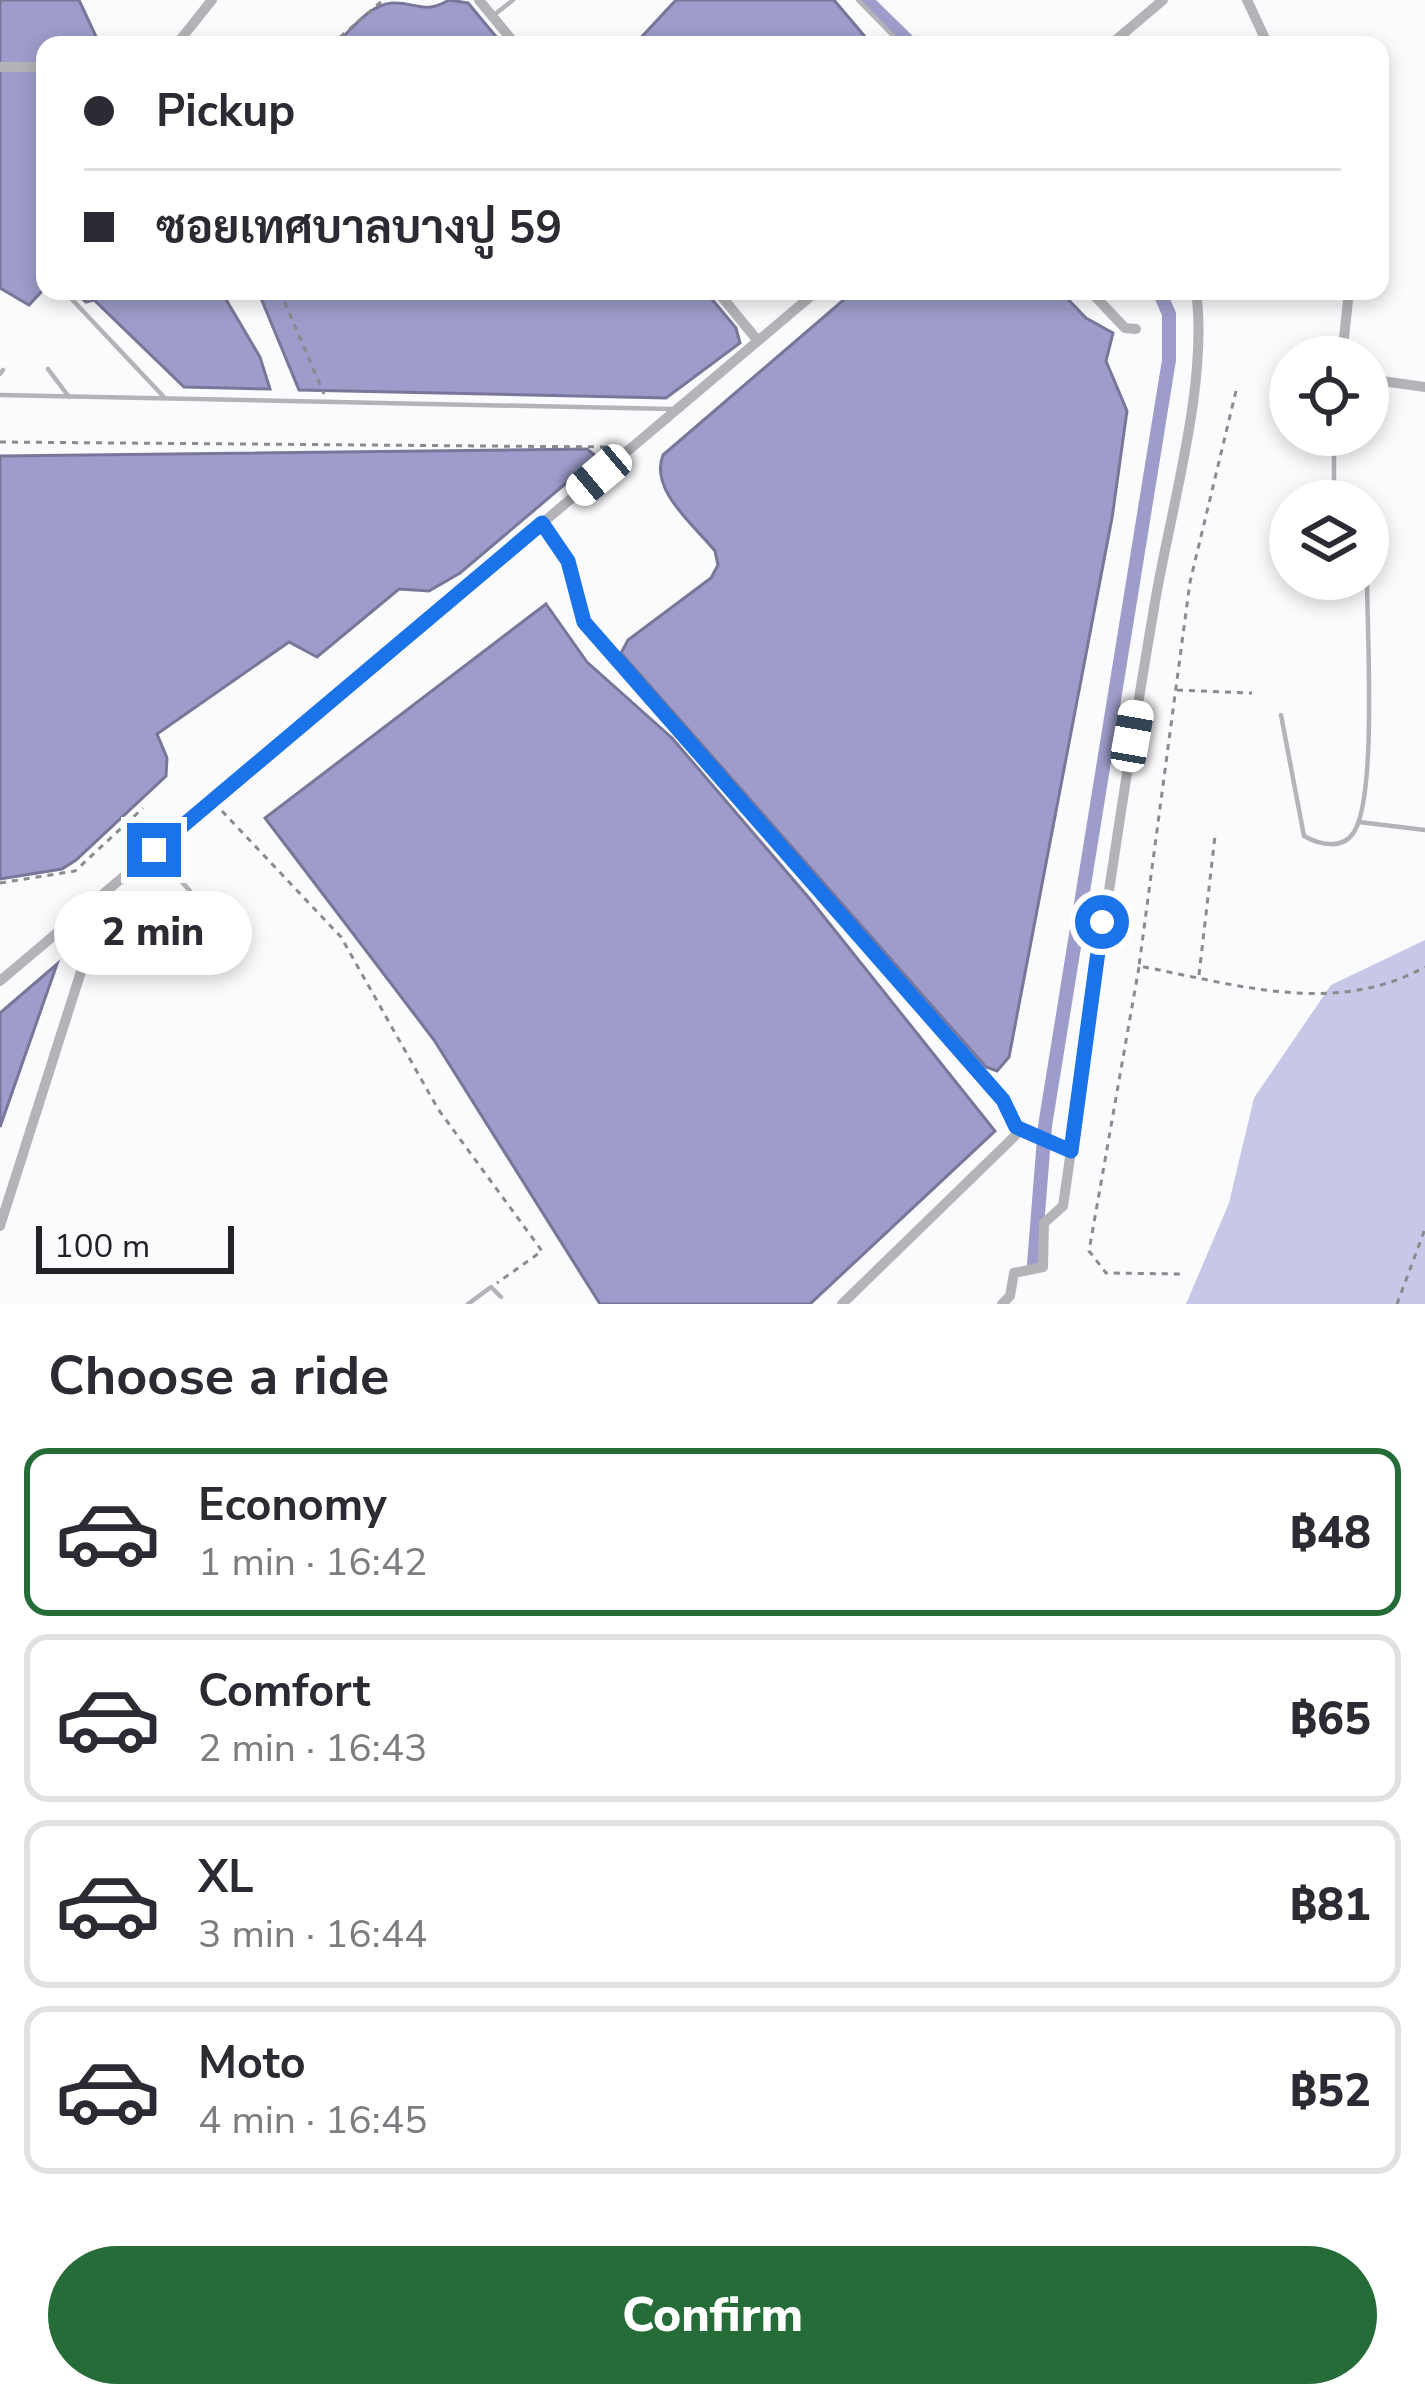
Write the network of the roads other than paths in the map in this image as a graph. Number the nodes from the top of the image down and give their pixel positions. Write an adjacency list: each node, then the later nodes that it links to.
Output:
1 (212, 0): 8 (street)
2 (479, 0): 7 (street)
3 (513, 0): 7 (lane)
4 (858, 0): 10 (lane)
5 (1163, 0): 11 (street)
6 (1246, 0): 12 (street)
7 (492, 16): 9 (street)
8 (183, 36)
9 (509, 36)
10 (893, 36)
11 (1120, 36)
12 (1264, 36)
13 (0, 67): 14 (street)
14 (36, 67)
15 (72, 300): 29 (lane)
16 (724, 300): 23 (street)
17 (806, 300): 23 (street)
18 (1099, 300): 21 (street)
19 (1196, 300): 41 (street)
20 (1347, 300): 22 (street)
21 (1136, 329)
22 (1344, 336)
23 (758, 341): 30 (street)
24 (48, 369): 28 (lane)
25 (1389, 382): 26 (street)
26 (1425, 388)
27 (0, 395): 28 (lane)
28 (69, 397): 29 (lane)
29 (166, 399): 30 (lane)
30 (677, 409): 31 (street)
31 (542, 523): 36 (street); 40 (street)
32 (1367, 600): 34 (lane)
33 (1281, 715): 34 (lane)
34 (1358, 822): 35 (lane)
35 (1425, 830)
36 (154, 850): 37 (street); 38 (lane)
37 (106, 890): 39 (street); 42 (street)
38 (239, 948)
39 (0, 981)
40 (1019, 1131): 41 (street); 45 (street)
41 (1071, 1151): 46 (street)
42 (0, 1226)
43 (501, 1298): 44 (lane)
44 (468, 1304)
45 (844, 1304)
46 (1002, 1304)

